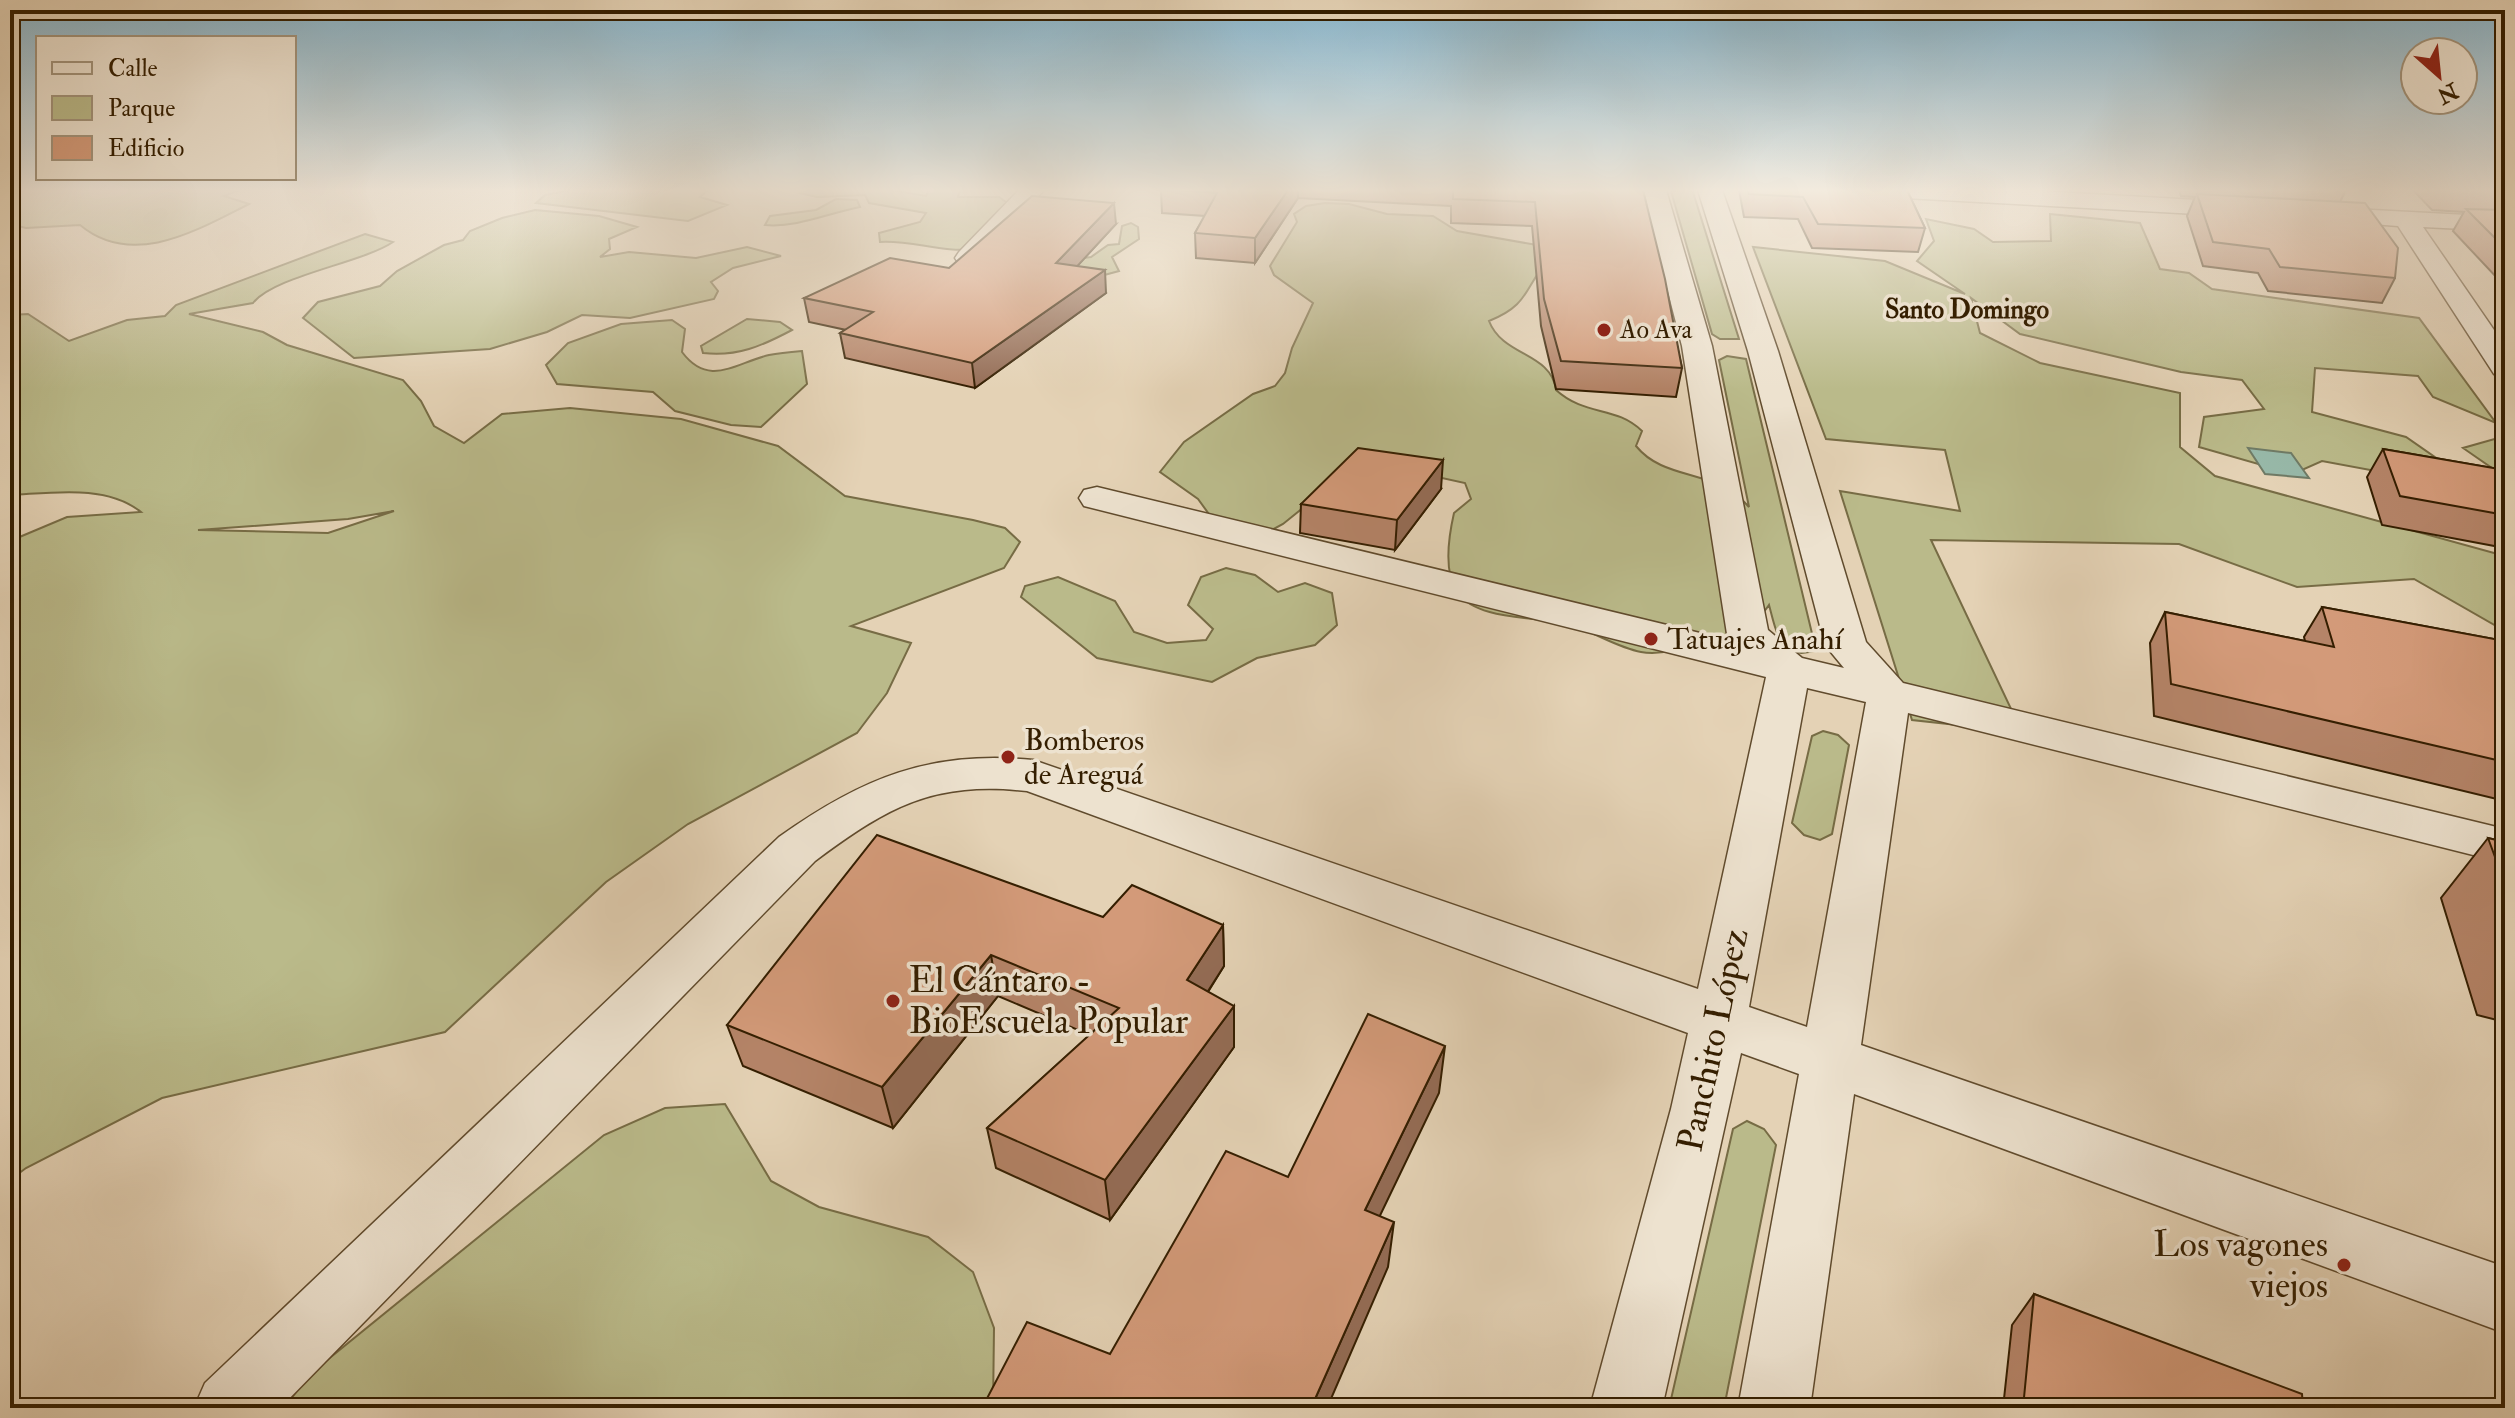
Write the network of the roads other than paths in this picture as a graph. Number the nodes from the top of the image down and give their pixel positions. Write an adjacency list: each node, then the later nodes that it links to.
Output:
1 (970, 256): 5 (street)
2 (1672, 256): 8 (street)
3 (1732, 256): 9 (street)
4 (2430, 256): 6 (street)
5 (943, 277)
6 (2505, 368)
7 (1097, 498): 8 (street)
8 (1789, 669): 9 (street); 11 (street, Panchito López)
9 (1889, 694): 10 (street); 12 (street)
10 (2505, 846)
11 (1719, 1020): 12 (street); 14 (street); 15 (street, Panchito López)
12 (1831, 1060): 13 (street); 16 (street)
13 (2505, 1300)
14 (230, 1408)
15 (1626, 1408)
16 (1774, 1408)

